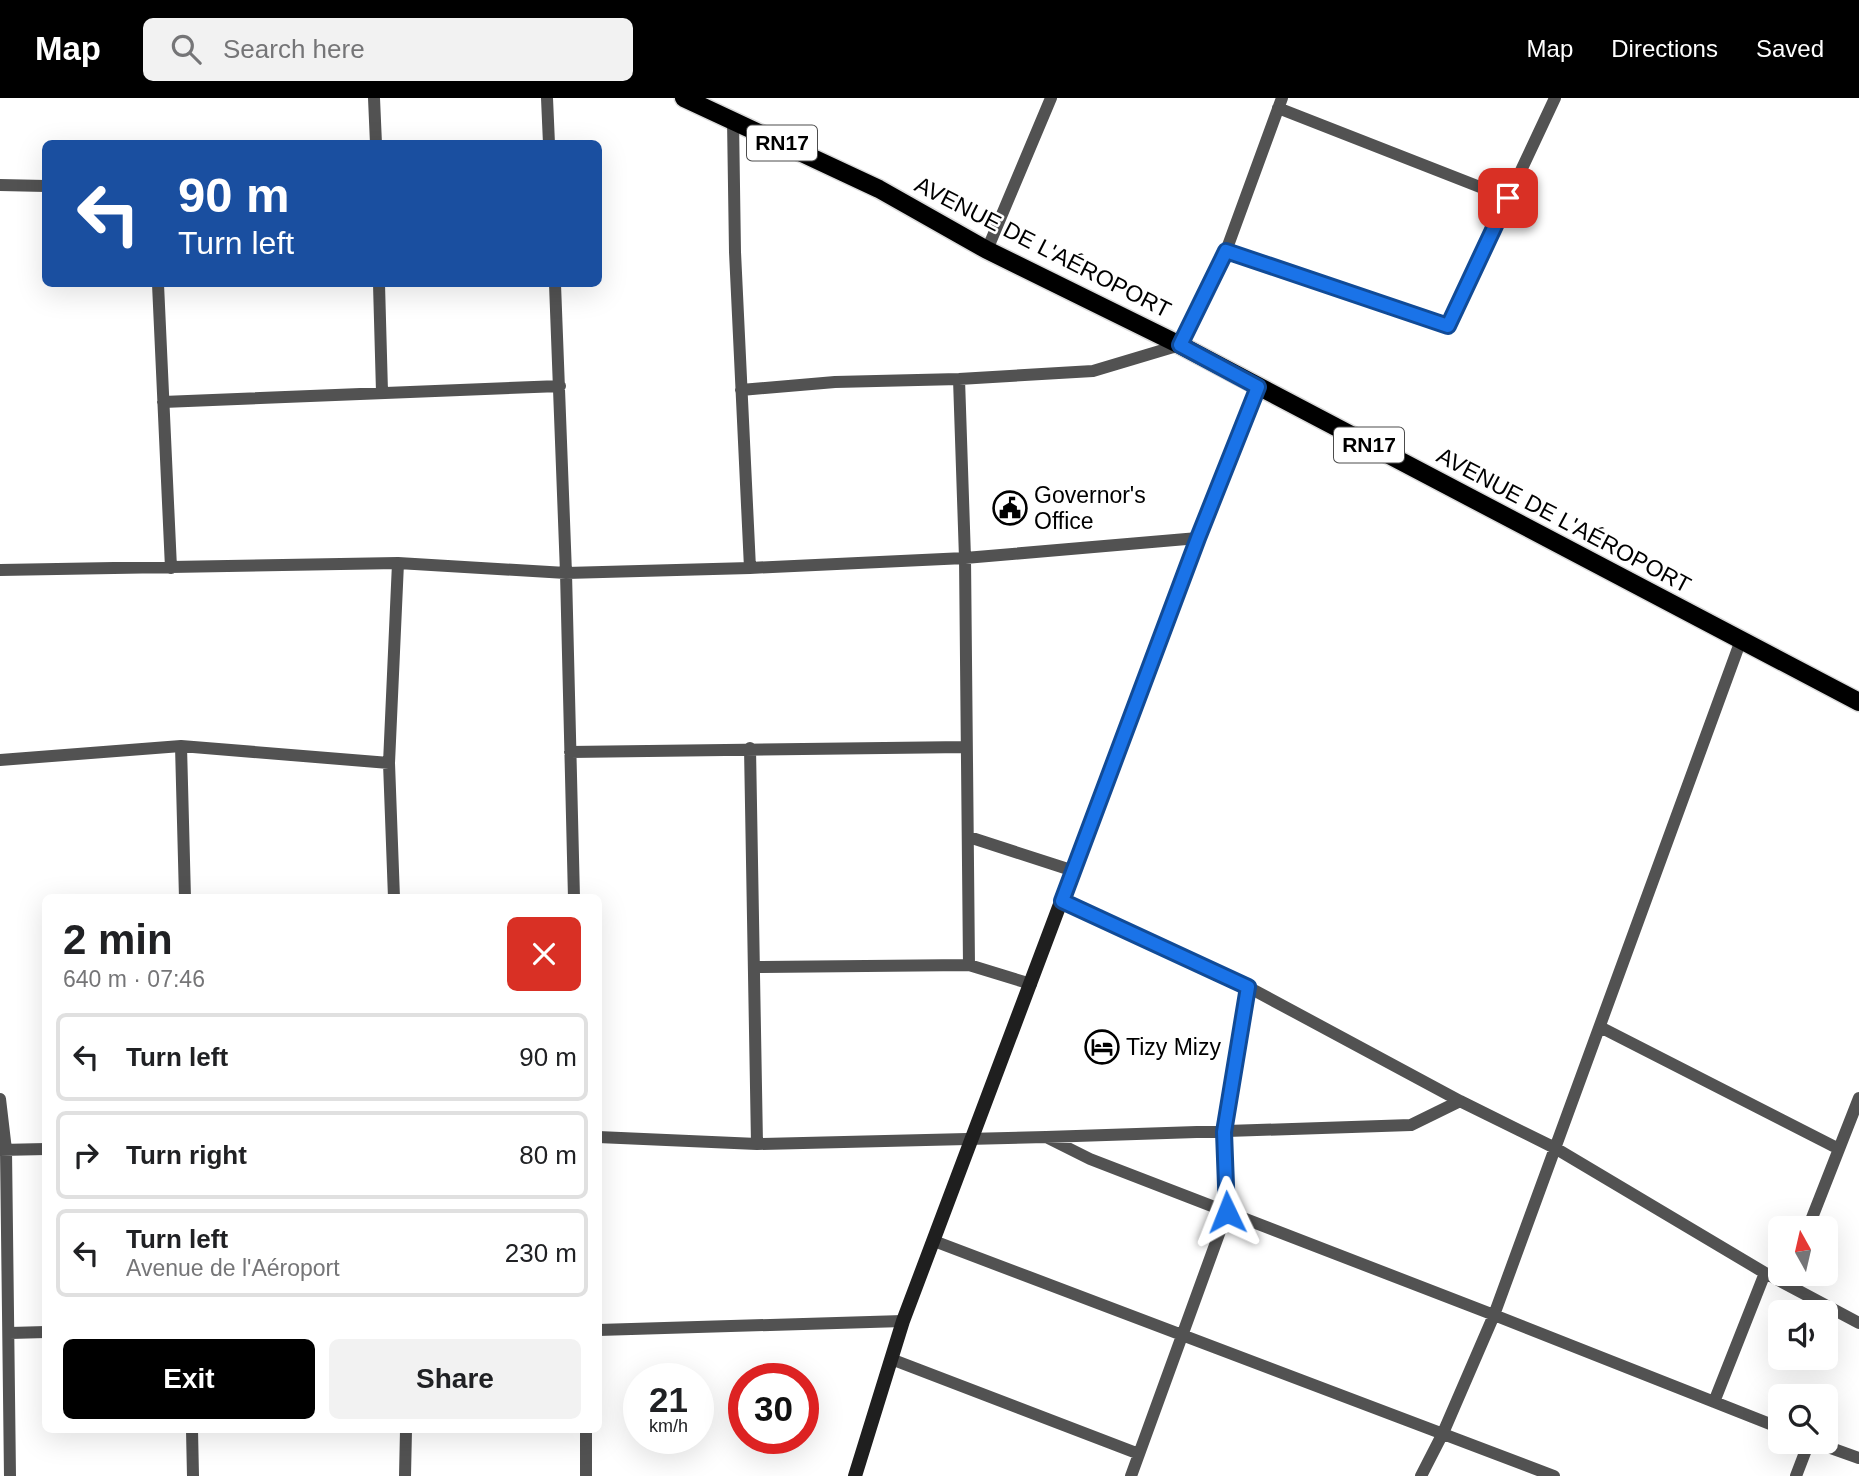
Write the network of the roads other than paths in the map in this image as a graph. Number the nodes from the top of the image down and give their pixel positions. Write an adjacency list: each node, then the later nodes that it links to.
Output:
1 (374, 98): 8 (street)
2 (547, 98): 9 (street)
3 (684, 98): 7 (main road, AVENUE DE L'AÉROPORT / RN17)
4 (1051, 98): 13 (street)
5 (1555, 98): 12 (street)
6 (1280, 103): 12 (street); 14 (street)
7 (733, 120): 13 (main road, AVENUE DE L'AÉROPORT / RN17); 22 (street)
8 (376, 140)
9 (549, 140)
10 (0, 185): 11 (street)
11 (42, 186)
12 (1508, 198): 14 (street)
13 (987, 250): 18 (main road, AVENUE DE L'AÉROPORT / RN17)
14 (1226, 251): 18 (street)
15 (158, 287): 24 (street)
16 (379, 287): 23 (street)
17 (555, 287): 20 (street)
18 (1180, 345): 19 (street); 21 (main road, AVENUE DE L'AÉROPORT / RN17)
19 (960, 379): 22 (street); 26 (street)
20 (559, 386): 23 (street); 31 (street)
21 (1258, 387): 25 (street); 32 (main road, AVENUE DE L'AÉROPORT / RN17)
22 (741, 390): 29 (street)
23 (382, 392): 24 (street)
24 (163, 402): 28 (street)
25 (1198, 538): 26 (street); 41 (street)
26 (965, 558): 29 (street); 35 (street)
27 (398, 563): 28 (street); 31 (street); 39 (street)
28 (171, 568): 30 (street)
29 (750, 568): 31 (street)
30 (0, 570)
31 (566, 573): 37 (street)
32 (1741, 640): 33 (main road, AVENUE DE L'AÉROPORT / RN17); 50 (street)
33 (1859, 702)
34 (181, 746): 38 (street); 39 (street); 42 (street)
35 (966, 747): 36 (street); 40 (street)
36 (750, 748): 37 (street); 47 (street)
37 (570, 752): 44 (street)
38 (0, 760)
39 (389, 762): 43 (street)
40 (969, 837): 41 (street); 46 (street)
41 (1074, 871): 45 (street)
42 (185, 894)
43 (394, 894)
44 (574, 894)
45 (1062, 901): 48 (street); 49 (street)
46 (969, 965): 47 (street); 48 (street)
47 (754, 967): 58 (street)
48 (1031, 984): 57 (street)
49 (1248, 987): 53 (street); 54 (street)
50 (1600, 1027): 60 (street); 61 (street)
51 (1859, 1098): 61 (street)
52 (0, 1099): 62 (street)
53 (1460, 1101): 54 (street); 60 (street)
54 (1224, 1132): 56 (street); 63 (street)
55 (602, 1137): 58 (street)
56 (1046, 1137): 57 (street); 63 (street)
57 (972, 1139): 58 (street); 65 (street)
58 (757, 1144)
59 (42, 1149): 62 (street)
60 (1555, 1149): 66 (street); 69 (street)
61 (1839, 1149): 64 (street)
62 (3, 1150): 74 (street)
63 (1227, 1212): 69 (street); 75 (street)
64 (1813, 1216)
65 (934, 1241): 70 (street); 75 (street)
66 (1765, 1273): 67 (street); 77 (street)
67 (1768, 1274)
68 (1800, 1286): 71 (street)
69 (1494, 1315): 77 (street); 82 (street)
70 (903, 1321): 72 (street); 76 (street)
71 (1859, 1323)
72 (602, 1331)
73 (42, 1332): 74 (street)
74 (10, 1333): 87 (street)
75 (1184, 1335): 82 (street); 84 (street)
76 (891, 1359): 84 (street); 91 (street)
77 (1714, 1402): 78 (street)
78 (1768, 1423)
79 (192, 1433): 88 (street)
80 (406, 1433): 89 (street)
81 (586, 1433): 90 (street)
82 (1443, 1433): 93 (street); 94 (street)
83 (1838, 1451): 86 (street)
84 (1139, 1454): 92 (street)
85 (1804, 1454): 95 (street)
86 (1859, 1458)
87 (10, 1476)
88 (193, 1476)
89 (405, 1476)
90 (586, 1476)
91 (855, 1476)
92 (1131, 1476)
93 (1421, 1476)
94 (1554, 1476)
95 (1796, 1476)

